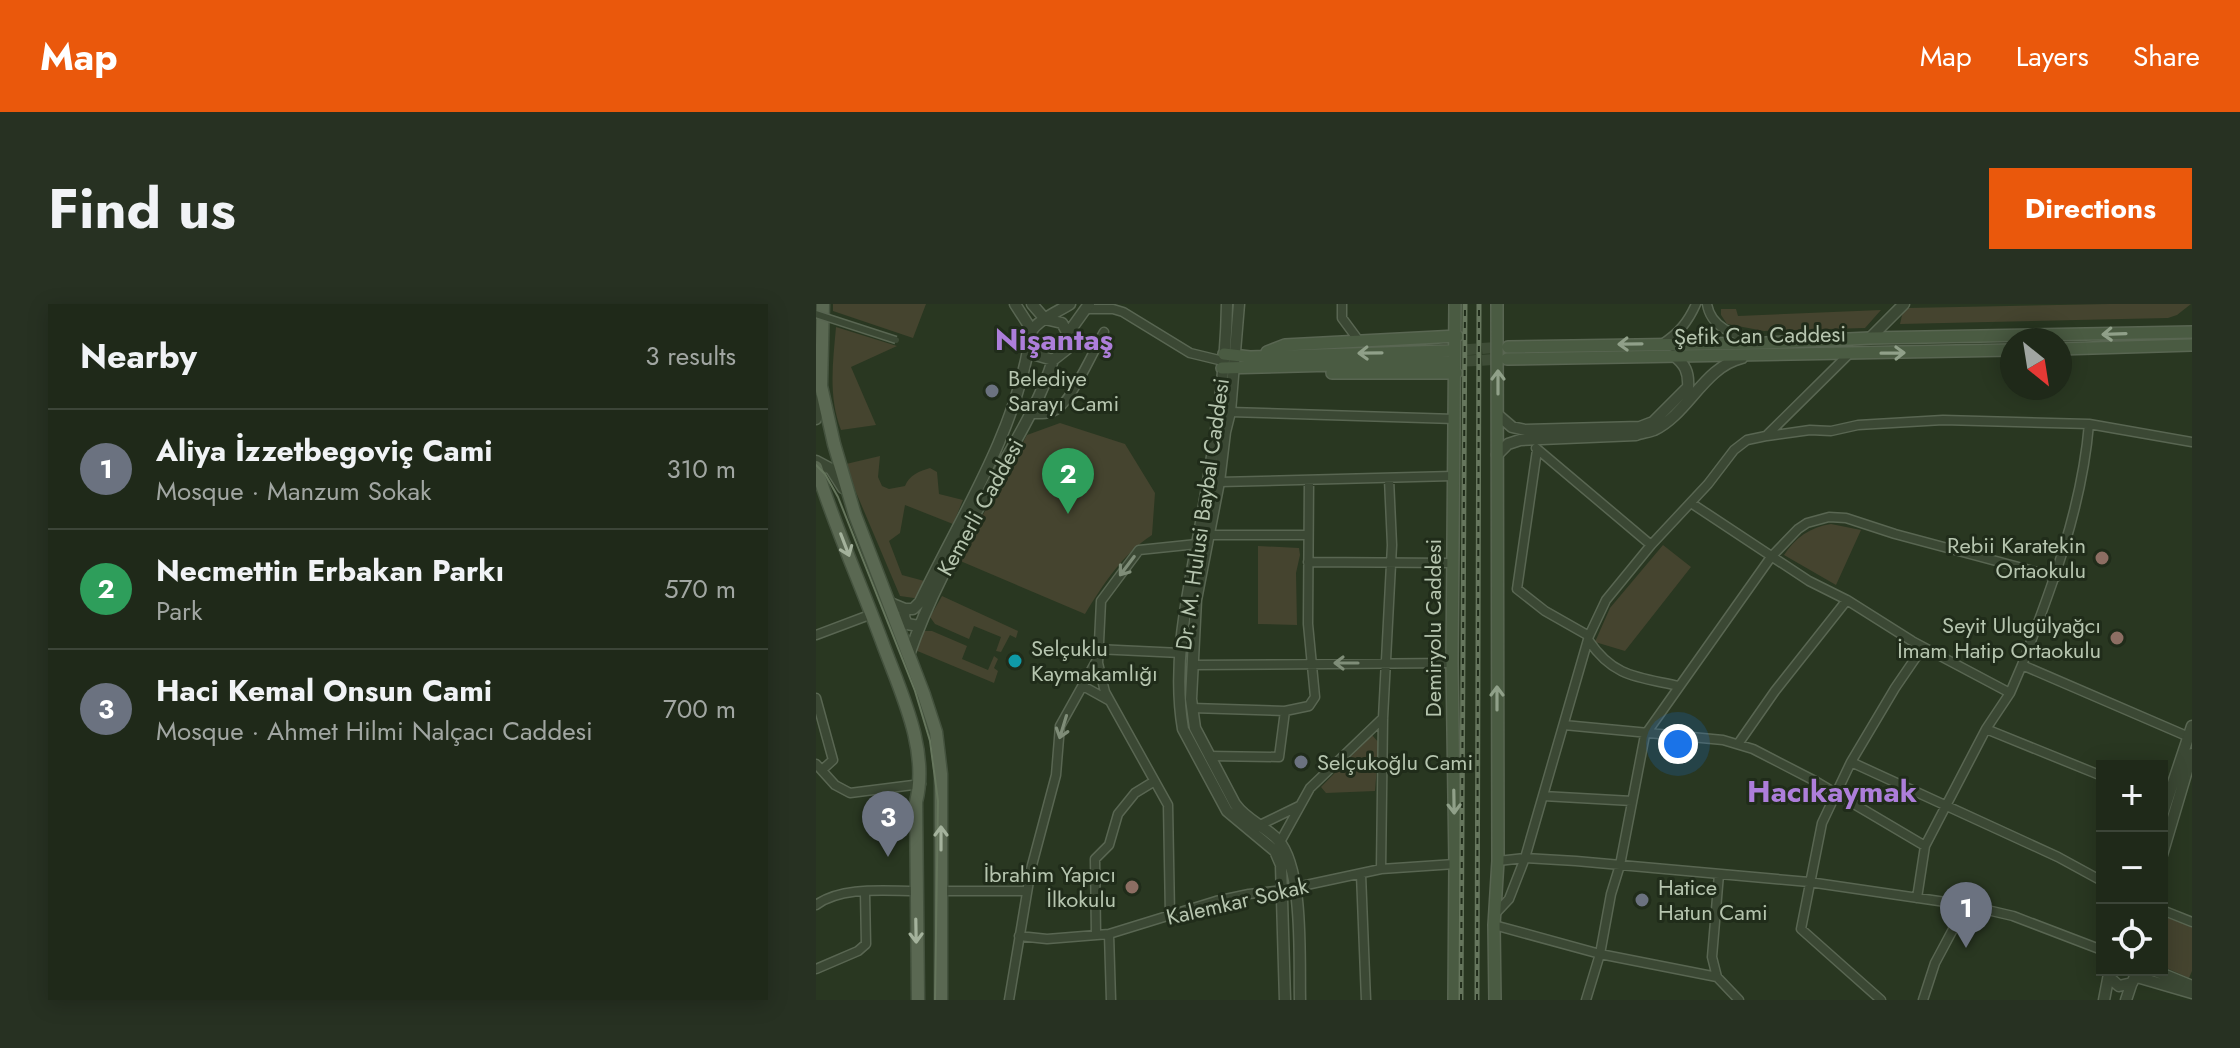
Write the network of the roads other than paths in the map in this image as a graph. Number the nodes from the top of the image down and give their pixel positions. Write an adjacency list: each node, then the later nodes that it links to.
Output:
1 (823, 304): 38 (main road)
2 (1015, 304): 17 (street)
3 (1032, 304): 16 (street)
4 (1070, 304): 16 (street)
5 (1227, 304): 36 (street)
6 (1239, 304): 36 (street)
7 (1342, 304): 24 (street)
8 (1455, 304): 21 (main road, Demiryolu Caddesi)
9 (1497, 304): 41 (main road, one-way to 9)
10 (1696, 304): 26 (street)
11 (1707, 304): 25 (street)
12 (1904, 304): 22 (street)
13 (1088, 306): 14 (street); 19 (street)
14 (1125, 308): 36 (street)
15 (816, 314): 23 (street, bridge)
16 (1045, 319): 17 (street); 19 (street)
17 (1031, 329): 27 (street)
18 (2189, 330): 22 (main road, Şefik Can Caddesi, one-way to 22)
19 (1069, 332): 35 (street)
20 (1104, 332): 40 (street)
21 (1457, 336): 24 (main road); 37 (main road, Demiryolu Caddesi)
22 (1870, 338): 25 (main road, Şefik Can Caddesi)
23 (896, 340)
24 (1359, 341): 32 (main road)
25 (1765, 343): 26 (main road, Şefik Can Caddesi)
26 (1662, 344): 33 (main road, Şefik Can Caddesi, one-way to 33)
27 (1029, 345): 35 (street); 70 (street, Kemerli Caddesi)
28 (2191, 345): 29 (main road)
29 (2072, 349)
30 (2000, 350): 31 (main road, Şefik Can Caddesi, one-way to 30)
31 (1849, 354): 34 (main road, Şefik Can Caddesi); 45 (street)
32 (1259, 355): 36 (main road); 37 (main road, one-way to 32)
33 (1673, 355): 34 (main road, Şefik Can Caddesi); 41 (street)
34 (1749, 356): 46 (street)
35 (1053, 360): 40 (street, Kemerli Caddesi)
36 (1228, 362): 37 (main road); 39 (street, Dr. M. Hulusi Baybal Caddesi); 61 (street, Dr. M. Hulusi Baybal Caddesi)
37 (1450, 362): 43 (main road, Demiryolu Caddesi)
38 (821, 386): 42 (street); 58 (main road)
39 (1230, 412): 43 (street); 54 (street, Dr. M. Hulusi Baybal Caddesi)
40 (1031, 414): 72 (street, Kemerli Caddesi)
41 (1498, 415): 49 (main road)
42 (816, 419)
43 (1455, 419): 51 (main road, Demiryolu Caddesi)
44 (2089, 424): 45 (street); 47 (street); 67 (street)
45 (1766, 436): 57 (street)
46 (1531, 438): 48 (street); 49 (street)
47 (2192, 442)
48 (1537, 450): 62 (street); 74 (street)
49 (1497, 455): 115 (main road, one-way to 49)
50 (816, 466): 56 (main road); 58 (street)
51 (1453, 476): 52 (street); 66 (main road, Demiryolu Caddesi)
52 (1389, 479): 53 (street); 65 (street)
53 (1309, 480): 54 (street); 60 (street)
54 (1219, 482): 59 (street, Dr. M. Hulusi Baybal Caddesi)
55 (816, 489): 56 (street)
56 (828, 501): 71 (main road, one-way to 71)
57 (1691, 503): 62 (street); 63 (street)
58 (855, 515): 69 (main road)
59 (1208, 535): 60 (street); 82 (street, Dr. M. Hulusi Baybal Caddesi)
60 (1308, 535): 64 (street)
61 (1197, 544): 76 (street, one-way to 76); 77 (street, Dr. M. Hulusi Baybal Caddesi)
62 (1651, 545): 74 (street)
63 (1771, 557): 67 (street); 68 (street); 85 (street)
64 (1308, 562): 65 (street); 79 (street)
65 (1391, 563): 66 (street); 80 (street)
66 (1452, 563): 81 (main road, Demiryolu Caddesi)
67 (2056, 577): 83 (street)
68 (1847, 600): 75 (street); 96 (street)
69 (888, 602): 70 (street); 78 (main road)
70 (905, 609): 72 (street)
71 (872, 614): 73 (street); 103 (main road)
72 (919, 626): 78 (street, Kemerli Caddesi)
73 (816, 635)
74 (1589, 638): 85 (street); 92 (street)
75 (1923, 647): 86 (street); 99 (street)
76 (1098, 651): 77 (street); 84 (street); 88 (street)
77 (1181, 653): 124 (street, Dr. M. Hulusi Baybal Caddesi)
78 (909, 655): 126 (main road, one-way to 78)
79 (1313, 663): 80 (street, one-way to 79); 82 (street); 90 (street)
80 (1385, 663): 81 (street); 91 (street)
81 (1452, 663): 116 (main road, Demiryolu Caddesi, one-way to 116)
82 (1192, 665): 89 (street, Dr. M. Hulusi Baybal Caddesi)
83 (2022, 665): 86 (street); 94 (street)
84 (1083, 686): 88 (street); 127 (street, one-way to 127)
85 (1679, 686): 95 (street)
86 (2010, 693): 93 (street)
87 (816, 698): 100 (street)
88 (1112, 703): 102 (street)
89 (1192, 708): 90 (street); 98 (street, Dr. M. Hulusi Baybal Caddesi)
90 (1285, 711): 98 (street)
91 (1383, 718): 108 (street); 118 (street)
92 (1564, 725): 95 (street); 106 (street)
93 (1986, 729): 101 (street); 109 (street)
94 (2190, 731): 104 (street)
95 (1645, 735): 96 (street); 107 (street)
96 (1738, 744): 105 (street)
97 (2192, 754): 111 (street)
98 (1209, 756): 110 (street, Dr. M. Hulusi Baybal Caddesi)
99 (1851, 762): 105 (street); 109 (street)
100 (819, 767): 103 (street)
101 (2096, 774)
102 (1153, 782): 133 (street); 137 (street)
103 (921, 784): 125 (main road)
104 (2168, 791)
105 (1835, 794): 113 (street); 122 (street)
106 (1543, 796): 107 (street); 114 (street)
107 (1632, 801): 117 (street)
108 (1300, 806): 110 (street); 112 (street)
109 (1946, 806): 113 (street); 121 (street)
110 (1258, 826): 112 (street, Dr. M. Hulusi Baybal Caddesi)
111 (2168, 835)
112 (1280, 842): 123 (street)
113 (1925, 846): 129 (street)
114 (1525, 858): 115 (street); 117 (street); 134 (street)
115 (1498, 861): 134 (main road)
116 (1455, 864): 118 (street, Kalemkar Sokak); 156 (main road, Demiryolu Caddesi)
117 (1620, 865): 120 (street); 140 (street)
118 (1381, 869): 119 (street, Kalemkar Sokak)
119 (1361, 874): 123 (street, Kalemkar Sokak); 155 (street)
120 (1719, 874): 122 (street); 146 (street)
121 (2096, 878)
122 (1809, 882): 129 (street); 160 (street)
123 (1296, 887): 124 (street, Kalemkar Sokak); 154 (street)
124 (1283, 890): 133 (street, Kalemkar Sokak); 153 (street)
125 (916, 891): 128 (street); 149 (main road, one-way to 149)
126 (941, 891): 127 (street); 150 (main road)
127 (1027, 891): 138 (street)
128 (865, 892): 130 (street); 141 (street)
129 (1917, 898): 131 (street)
130 (816, 905)
131 (1966, 905): 139 (street); 161 (street)
132 (2168, 912): 135 (street)
133 (1170, 915): 136 (street, Kalemkar Sokak)
134 (1495, 920): 140 (street); 157 (main road)
135 (2192, 922)
136 (1109, 934): 137 (street, Kalemkar Sokak); 152 (street)
137 (1096, 935): 138 (street, Kalemkar Sokak)
138 (1019, 936): 151 (street)
139 (2096, 948)
140 (1600, 954): 146 (street); 158 (street)
141 (816, 969)
142 (2108, 976): 162 (street)
143 (2111, 976): 144 (street)
144 (2136, 976): 148 (street); 163 (street)
145 (2168, 976): 147 (street)
146 (1717, 977): 159 (street)
147 (2192, 986)
148 (2192, 993)
149 (918, 1000)
150 (941, 1000)
151 (1009, 1000)
152 (1111, 1000)
153 (1285, 1000)
154 (1300, 1000)
155 (1366, 1000)
156 (1454, 1000)
157 (1495, 1000)
158 (1586, 1000)
159 (1739, 1000)
160 (1881, 1000)
161 (1923, 1000)
162 (2104, 1000)
163 (2126, 1000)

